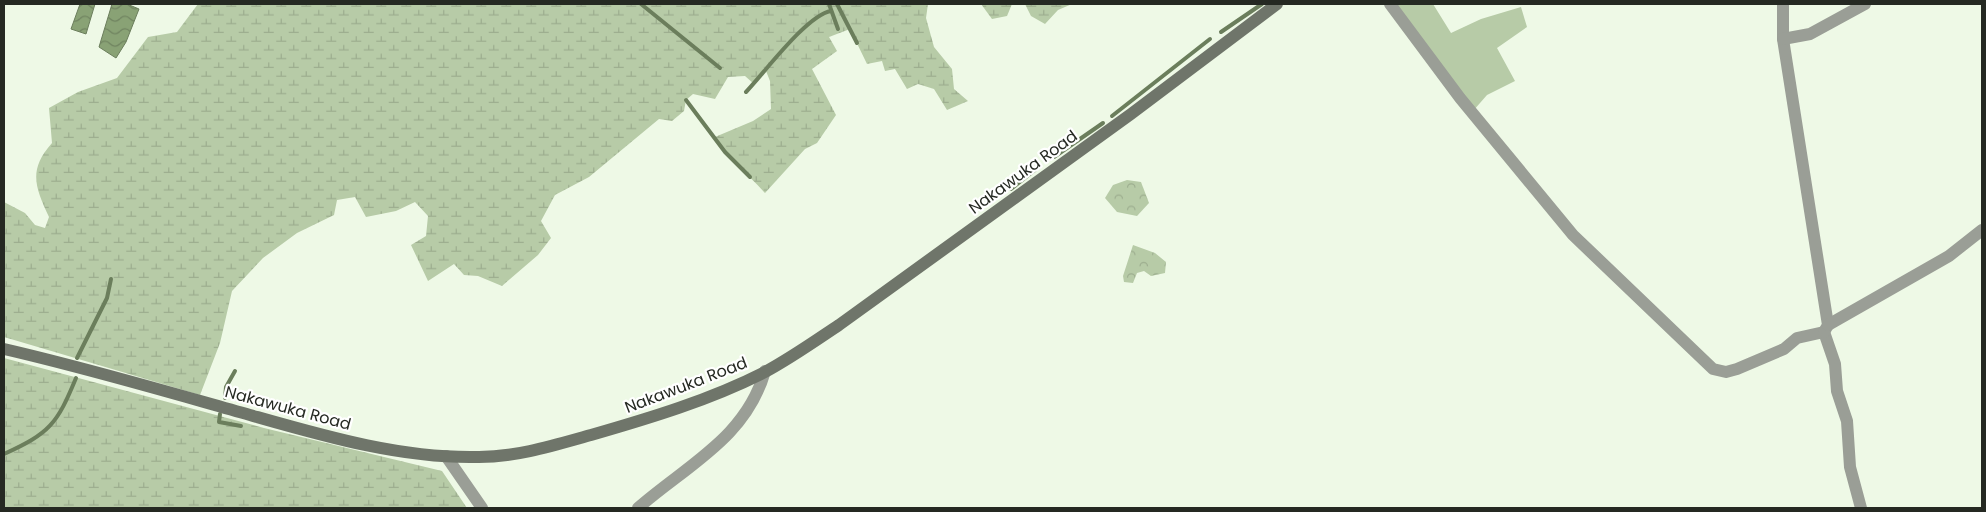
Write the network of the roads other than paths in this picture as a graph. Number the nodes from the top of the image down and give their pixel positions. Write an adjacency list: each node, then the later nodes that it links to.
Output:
1 (1278, 4): 9 (main road, Nakawuka Road)
2 (1390, 4): 7 (street)
3 (1783, 4): 5 (street)
4 (1865, 4): 5 (street)
5 (1783, 39): 7 (street)
6 (1982, 230): 7 (street)
7 (1826, 329): 13 (street)
8 (4, 349): 10 (main road, Nakawuka Road)
9 (765, 371): 10 (main road, Nakawuka Road); 12 (street)
10 (446, 456): 11 (street)
11 (482, 508)
12 (638, 508)
13 (1861, 508)

